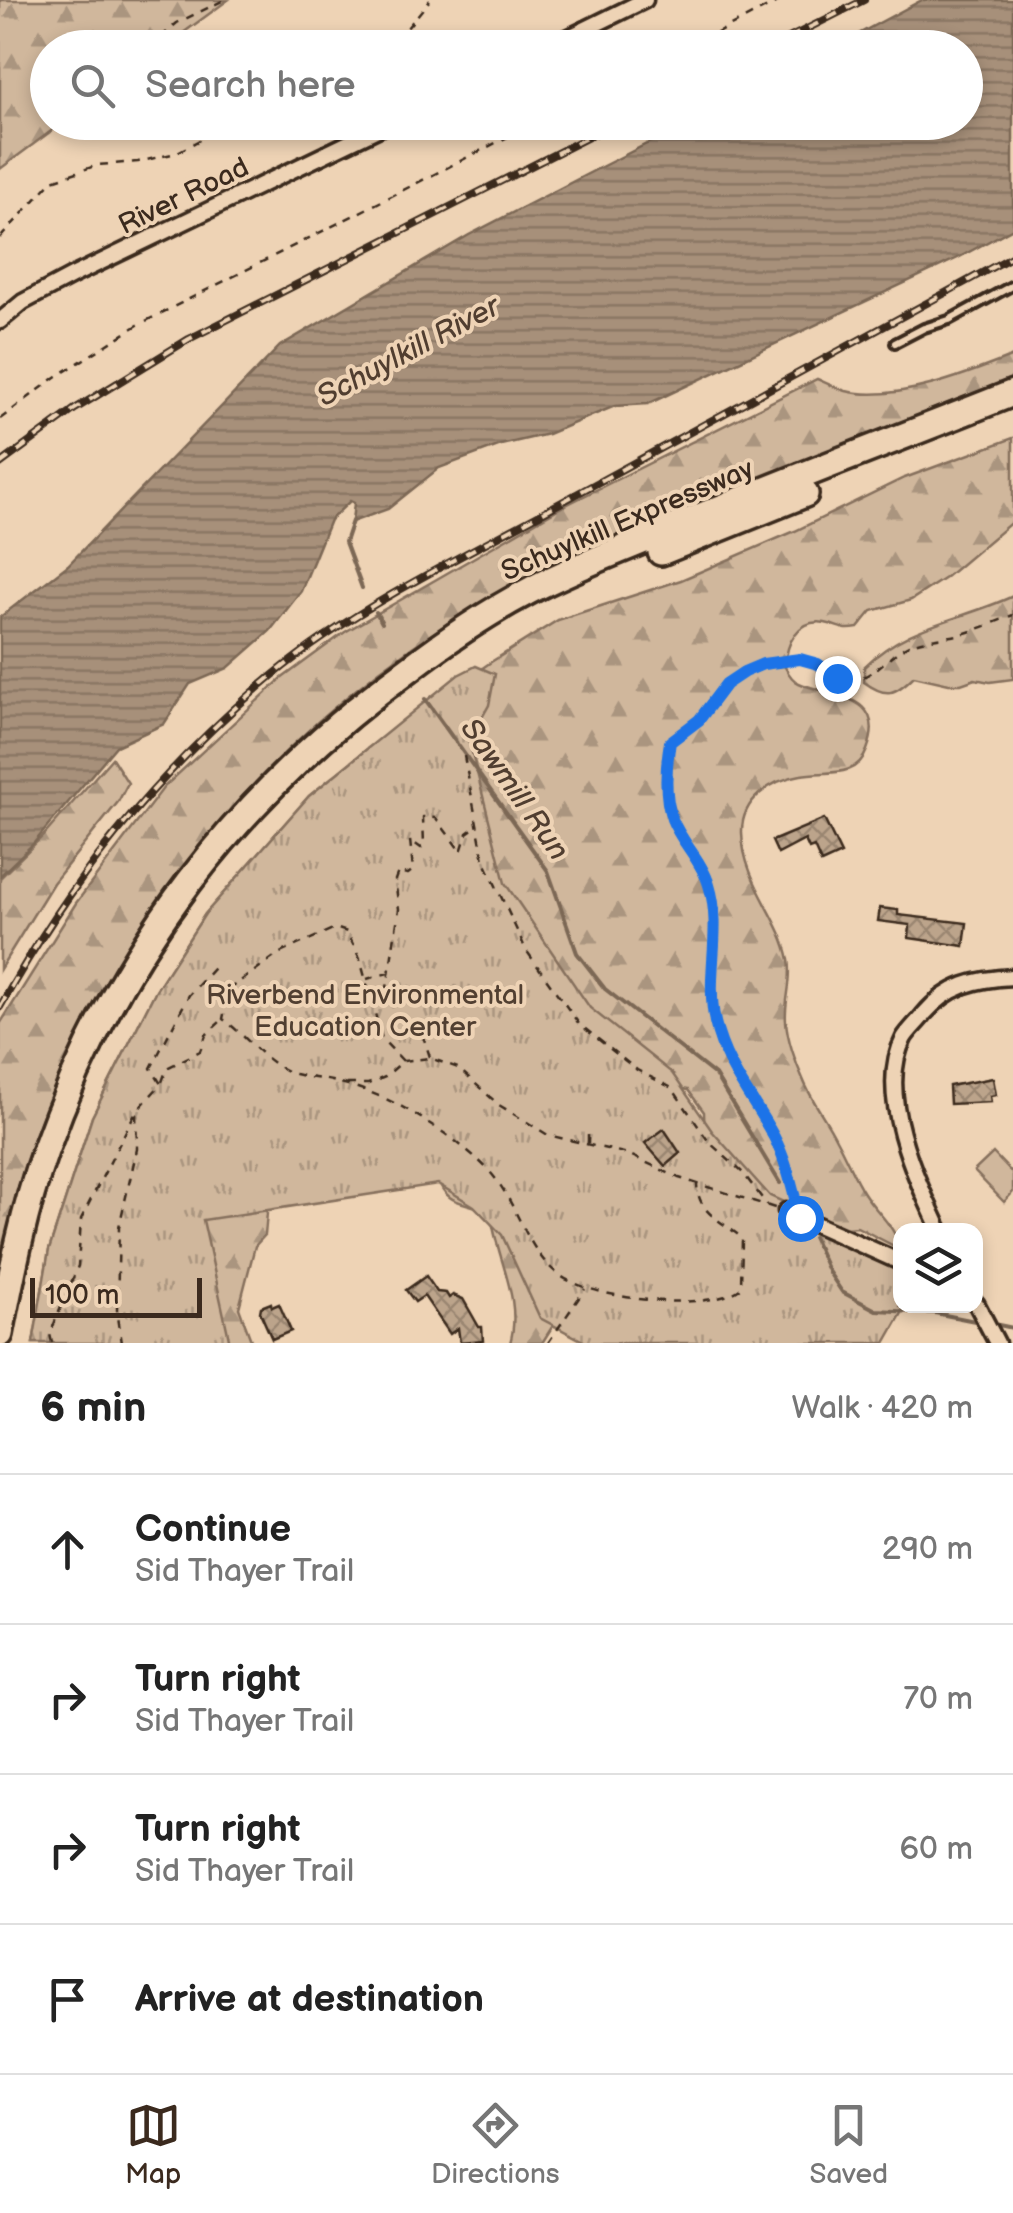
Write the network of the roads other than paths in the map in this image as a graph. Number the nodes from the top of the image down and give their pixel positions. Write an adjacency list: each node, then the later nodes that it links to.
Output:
1 (644, 0): 2 (street)
2 (584, 30)
3 (355, 140): 5 (street, River Road)
4 (1013, 285): 6 (lane)
5 (0, 321)
6 (895, 343)
7 (1013, 393): 14 (highway, Schuylkill Expressway)
8 (1013, 410): 15 (highway, Schuylkill Expressway)
9 (1013, 977): 11 (street)
10 (793, 1214): 12 (street)
11 (937, 1223)
12 (893, 1259)
13 (981, 1313): 16 (street)
14 (0, 1334)
15 (11, 1343)
16 (997, 1343)

